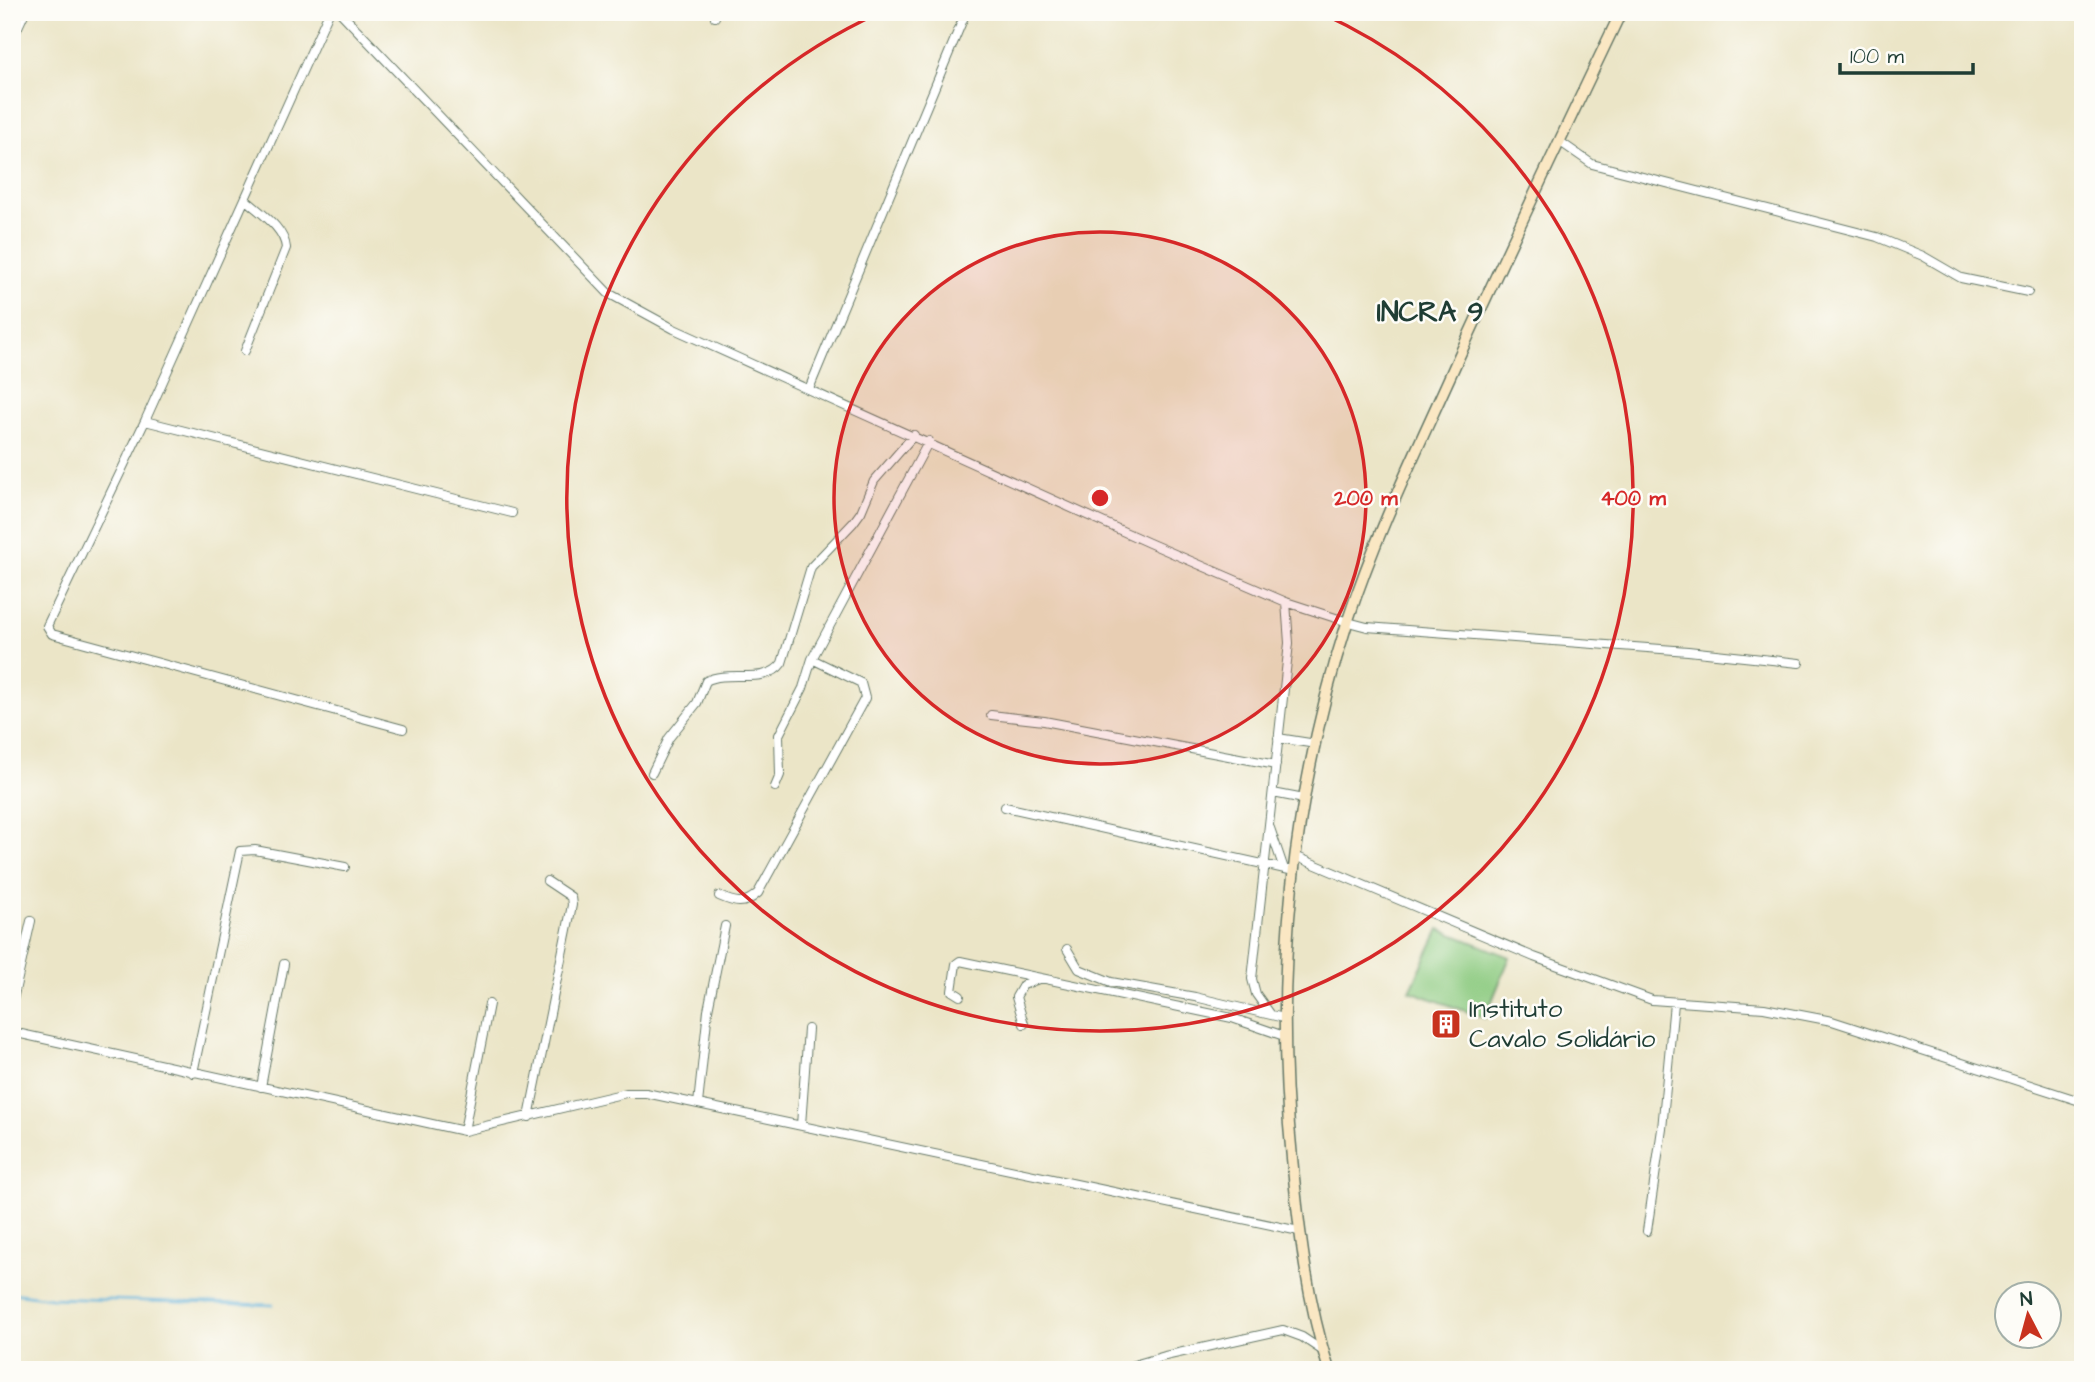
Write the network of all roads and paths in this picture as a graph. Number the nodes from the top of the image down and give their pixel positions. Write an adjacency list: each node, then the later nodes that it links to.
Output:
1 (25, 12): 6 (street)
2 (329, 12): 8 (street)
3 (340, 12): 11 (street)
4 (966, 12): 11 (street)
5 (1621, 12): 7 (main road)
6 (12, 40)
7 (1559, 141): 9 (street); 17 (main road)
8 (245, 199): 10 (street); 12 (street)
9 (2028, 292)
10 (245, 351)
11 (809, 388): 13 (street)
12 (145, 421): 15 (street); 21 (street)
13 (914, 435): 14 (street); 25 (street)
14 (929, 441): 16 (street); 18 (street)
15 (512, 513)
16 (1286, 602): 17 (street); 22 (street)
17 (1348, 622): 19 (street); 23 (main road)
18 (812, 659): 26 (street); 36 (street)
19 (1800, 663)
20 (991, 715): 24 (street)
21 (403, 729)
22 (1278, 738): 23 (street); 24 (street)
23 (1315, 744): 28 (main road)
24 (1276, 765): 27 (street)
25 (652, 773)
26 (775, 788)
27 (1273, 793): 28 (street); 30 (street)
28 (1304, 799): 31 (main road)
29 (1005, 807): 32 (street)
30 (1269, 825): 32 (street); 34 (street)
31 (1295, 856): 34 (main road); 43 (street)
32 (1262, 864): 34 (street); 46 (street)
33 (345, 867): 52 (street)
34 (1289, 870): 47 (main road)
35 (547, 881): 56 (street)
36 (719, 896)
37 (31, 921): 44 (street)
38 (725, 926): 55 (street)
39 (1067, 949): 46 (street)
40 (284, 964): 53 (street)
41 (1041, 978): 42 (street); 48 (street); 51 (street)
42 (960, 996)
43 (1674, 1003): 54 (street); 60 (street)
44 (12, 1004)
45 (489, 1004): 58 (street)
46 (1271, 1015): 47 (street)
47 (1284, 1018): 51 (main road)
48 (1024, 1024)
49 (808, 1029): 57 (street)
50 (12, 1032): 52 (street)
51 (1284, 1036): 59 (main road)
52 (192, 1073): 53 (street)
53 (261, 1087): 58 (street)
54 (2083, 1102)
55 (698, 1104): 56 (street); 57 (street)
56 (529, 1116): 58 (street)
57 (801, 1125): 59 (street)
58 (464, 1131)
59 (1299, 1231): 61 (main road)
60 (1647, 1231)
61 (1323, 1351): 62 (street); 63 (main road)
62 (1117, 1370)
63 (1329, 1370)

